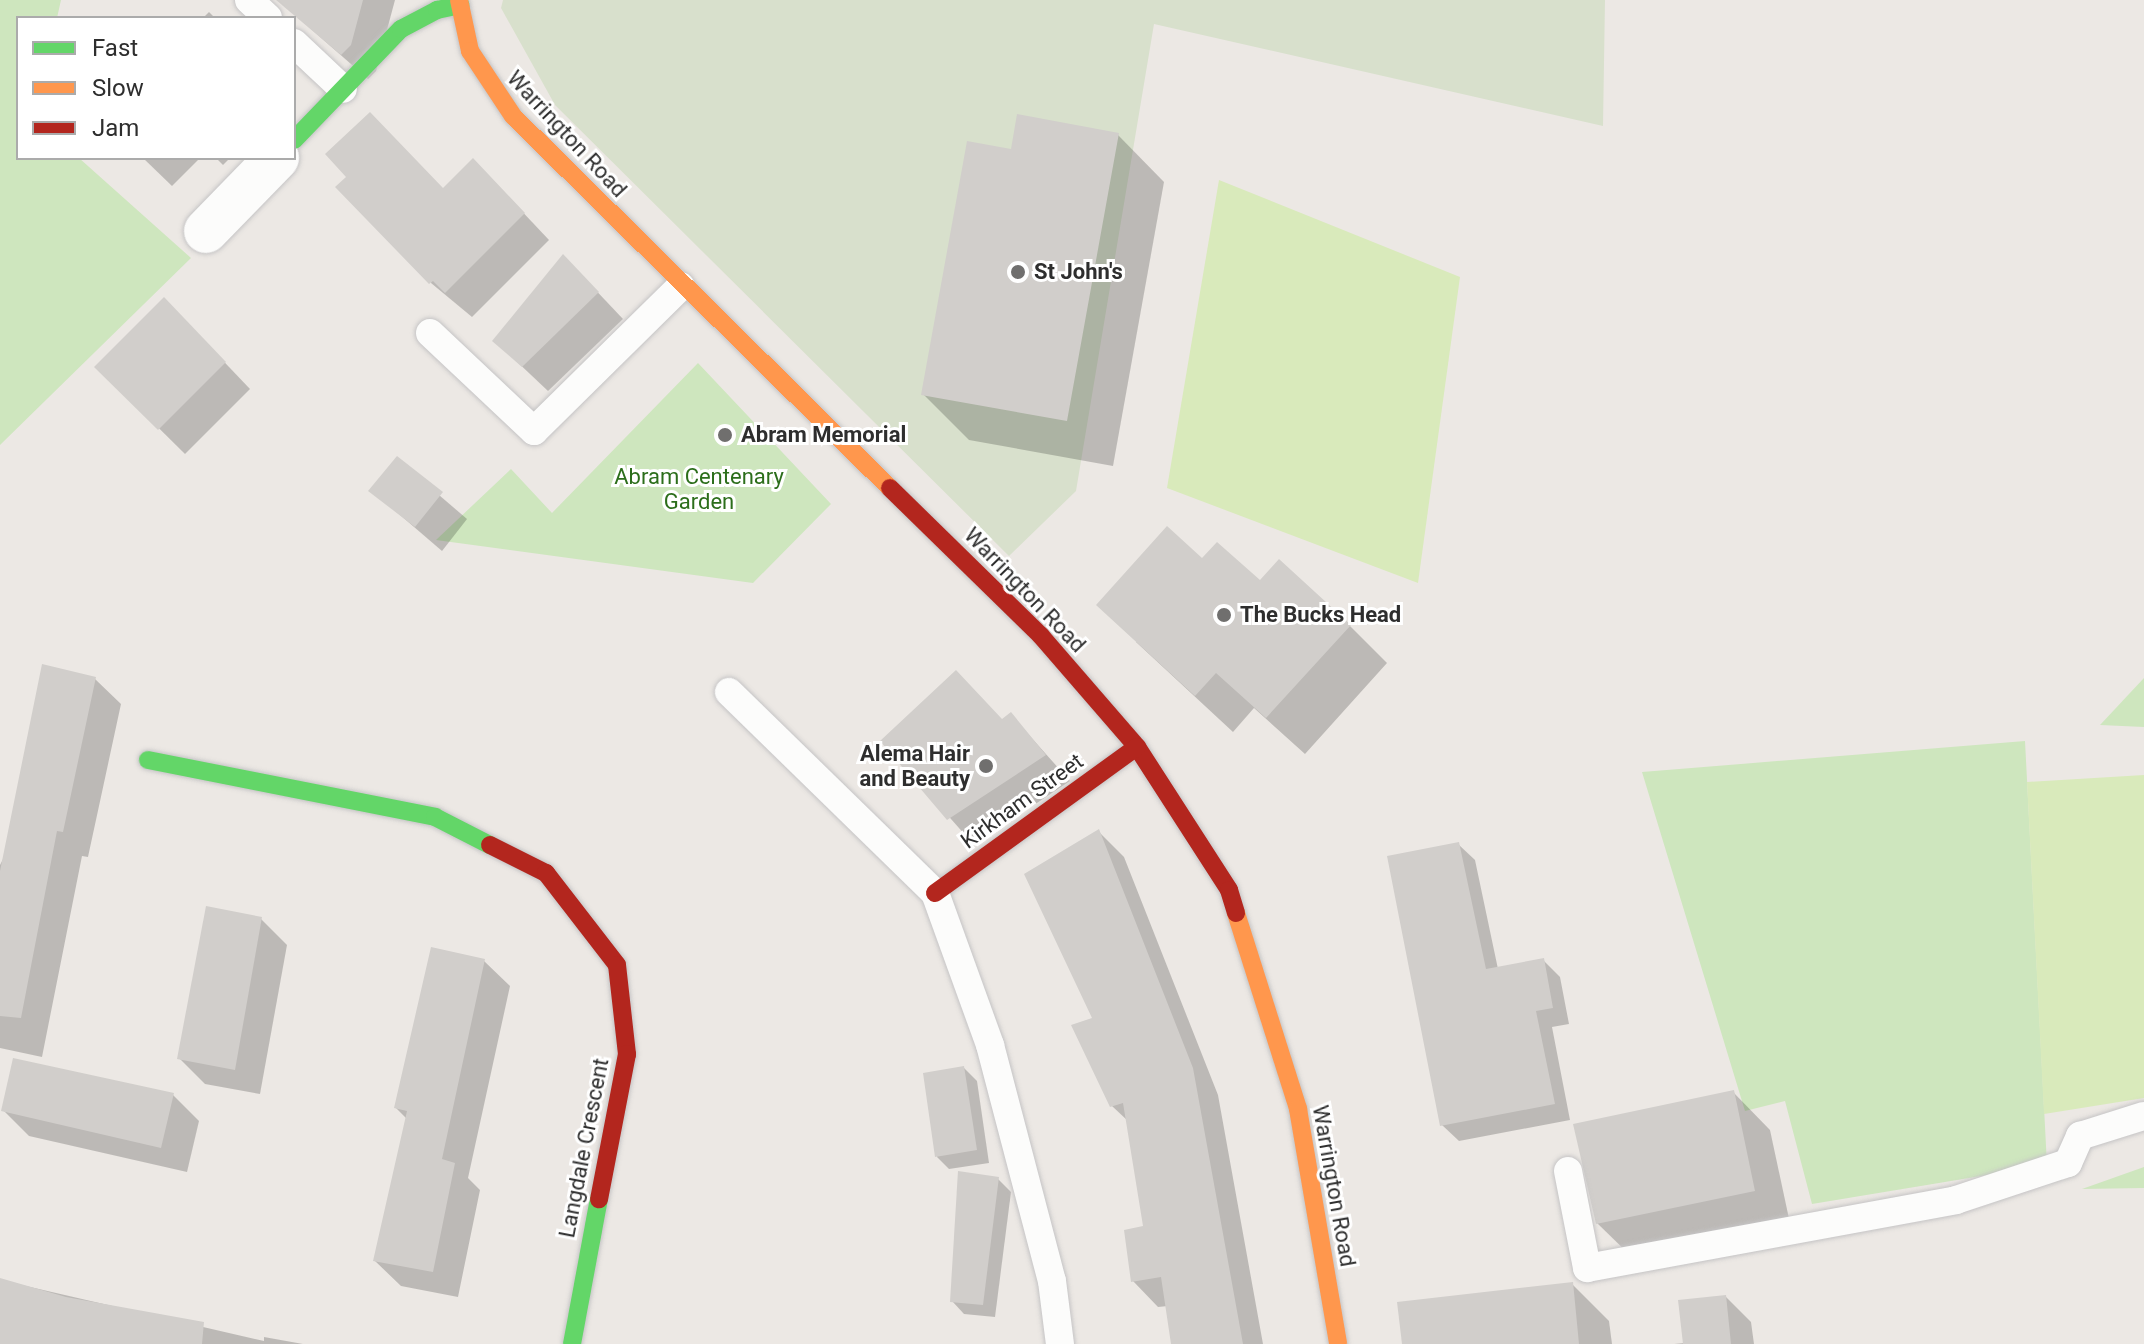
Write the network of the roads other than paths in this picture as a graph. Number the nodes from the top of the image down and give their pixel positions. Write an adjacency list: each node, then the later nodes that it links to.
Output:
1 (249, 0): 3 (lane)
2 (460, 2): 5 (main road); 9 (main road, Warrington Road)
3 (266, 16)
4 (296, 45): 5 (lane)
5 (343, 89): 6 (main road)
6 (296, 138)
7 (275, 160): 8 (street)
8 (206, 231)
9 (681, 286): 10 (lane); 12 (main road, Warrington Road)
10 (430, 333)
11 (729, 692): 14 (lane)
12 (1137, 747): 14 (main road, Kirkham Street); 19 (main road, Warrington Road)
13 (148, 760): 17 (main road, Langdale Crescent)
14 (935, 893): 18 (lane)
15 (2144, 1116): 16 (lane)
16 (1568, 1171)
17 (572, 1344)
18 (1060, 1344)
19 (1338, 1344)

